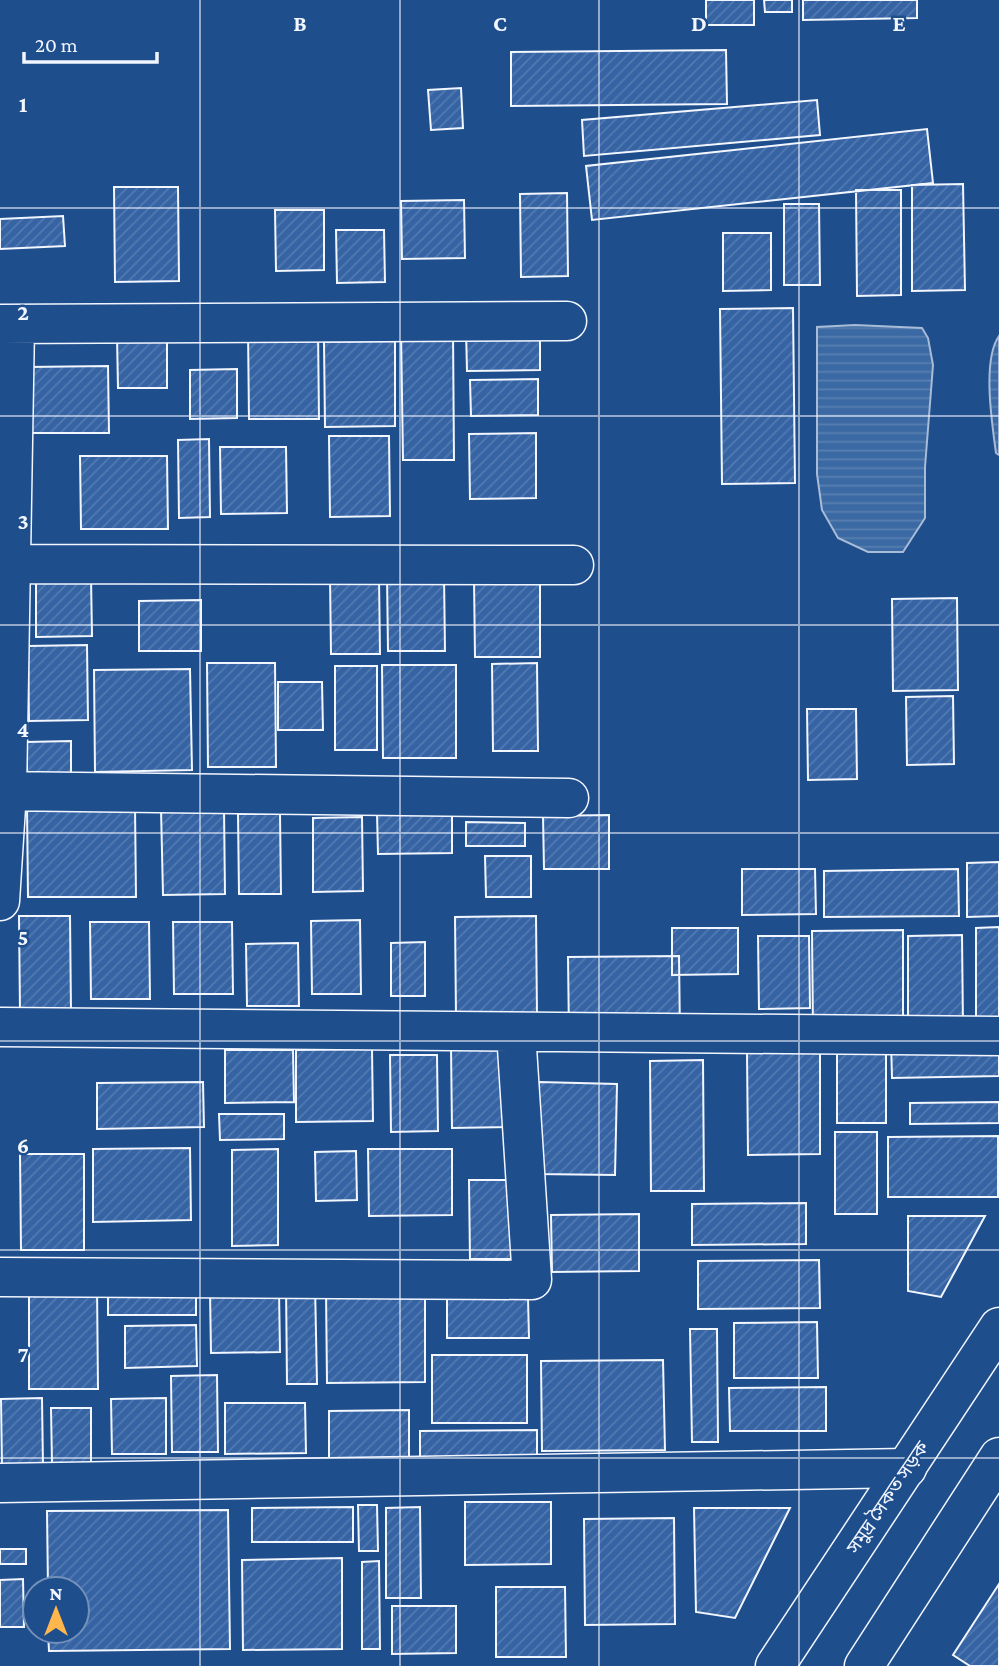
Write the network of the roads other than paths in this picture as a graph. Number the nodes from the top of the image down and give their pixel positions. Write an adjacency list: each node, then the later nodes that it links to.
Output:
1 (567, 321): 2 (street)
2 (7, 324): 3 (street)
3 (5, 564): 4 (street); 5 (street)
4 (574, 565)
5 (3, 791): 6 (street); 7 (street)
6 (569, 798)
7 (0, 901)
8 (0, 1027): 9 (street)
9 (516, 1032): 10 (street); 11 (street)
10 (999, 1036)
11 (0, 1277)
12 (999, 1327): 14 (street, সমুদ্র সৈকত সড়ক)
13 (999, 1457): 17 (street)
14 (907, 1468): 15 (street); 16 (street, সমুদ্র সৈকত সড়ক)
15 (0, 1483)
16 (775, 1666)
17 (864, 1666)

